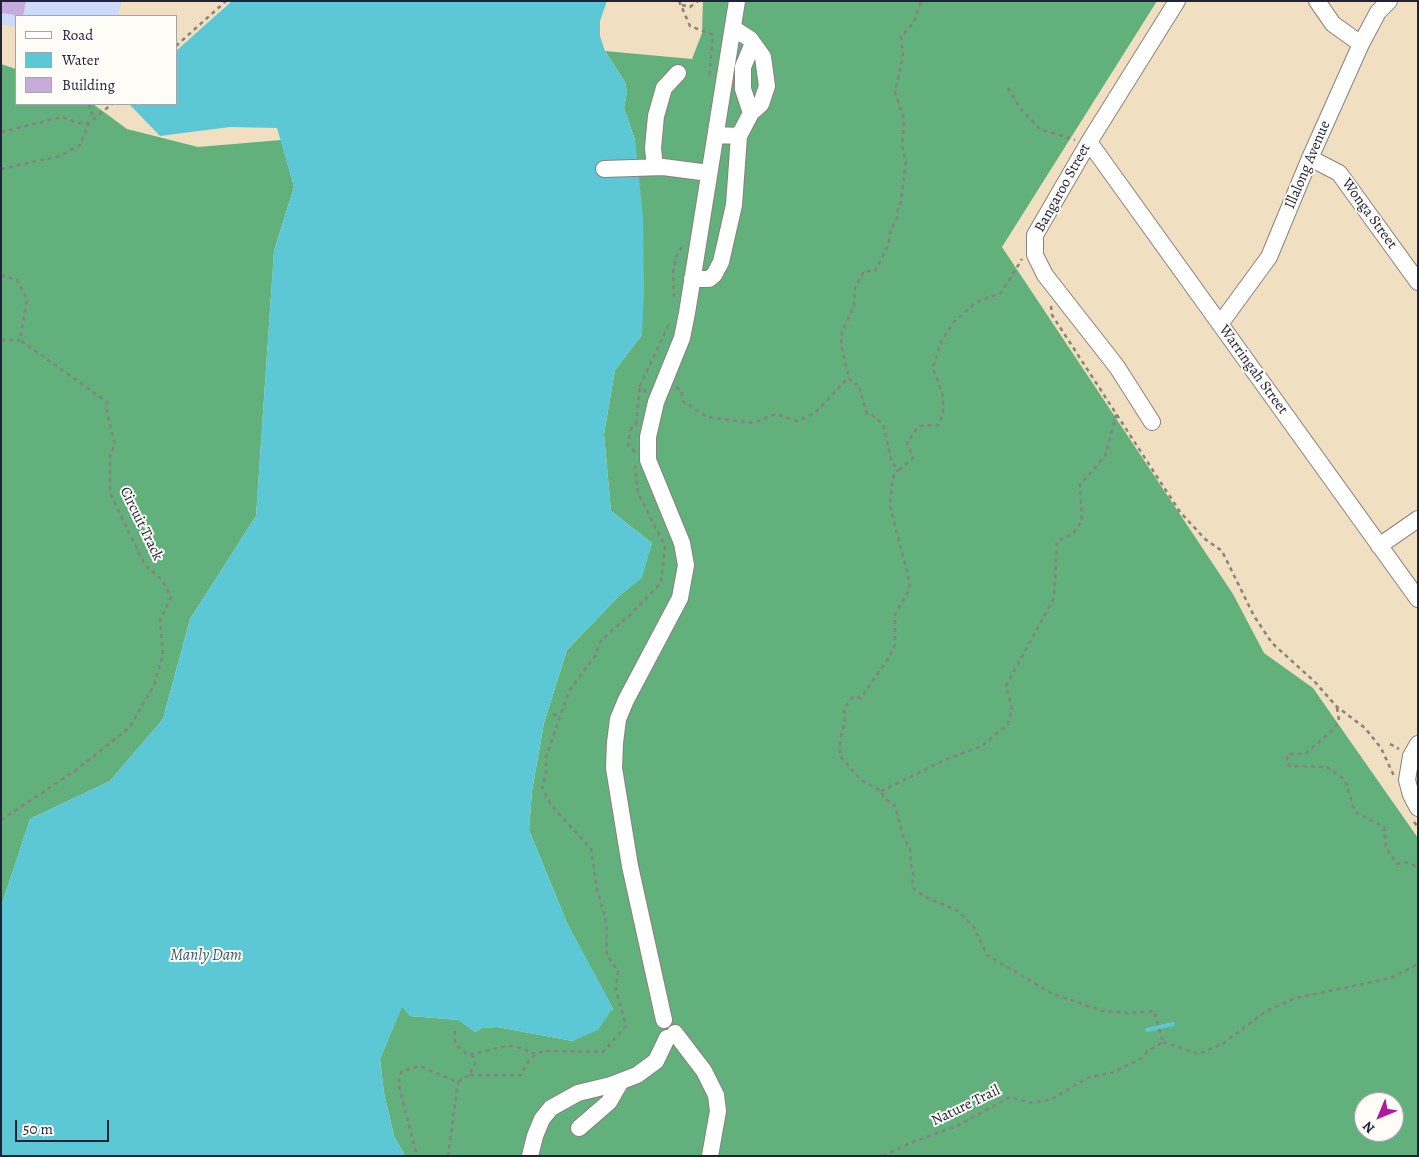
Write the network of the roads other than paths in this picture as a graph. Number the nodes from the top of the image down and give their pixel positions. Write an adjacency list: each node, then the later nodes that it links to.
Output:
1 (737, 1): 5 (street)
2 (1177, 1): 12 (street, Bangaroo Street)
3 (1317, 1): 7 (street)
4 (1389, 1): 7 (street, Illalong Avenue)
5 (733, 28): 6 (street); 10 (street)
6 (753, 43): 9 (street); 9 (street)
7 (1360, 44): 13 (street, Illalong Avenue)
8 (678, 73): 14 (street)
9 (751, 113): 11 (street)
10 (716, 135): 11 (street); 16 (street)
11 (739, 136): 17 (street)
12 (1089, 142): 19 (street, Warringah Street); 20 (street, Bangaroo Street)
13 (1310, 158): 18 (street, Wonga Street); 19 (street, Illalong Avenue)
14 (655, 167): 15 (street); 16 (street)
15 (604, 169)
16 (709, 173): 17 (street)
17 (692, 279): 26 (street)
18 (1418, 282)
19 (1220, 324): 22 (street, Warringah Street)
20 (1152, 422)
21 (1418, 519): 22 (street)
22 (1379, 546): 23 (street, Warringah Street)
23 (1418, 599)
24 (1418, 744): 25 (street)
25 (1415, 813)
26 (671, 1036): 27 (street); 30 (street)
27 (620, 1082): 28 (street); 29 (street)
28 (579, 1128)
29 (530, 1156)
30 (710, 1156)

